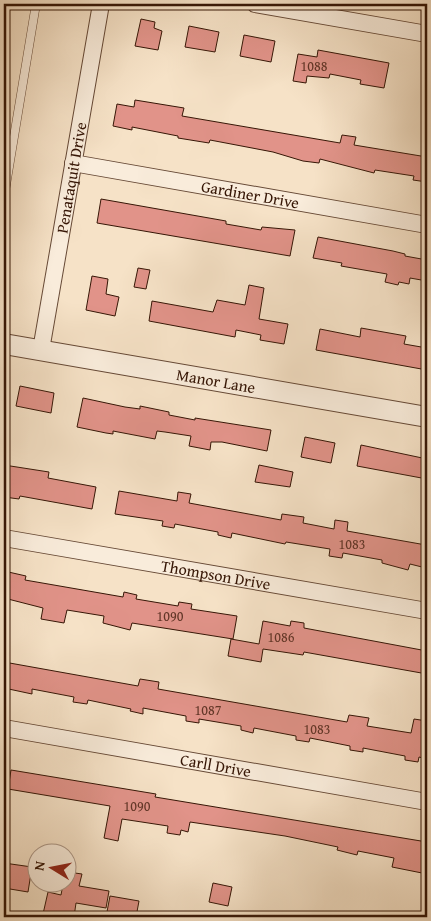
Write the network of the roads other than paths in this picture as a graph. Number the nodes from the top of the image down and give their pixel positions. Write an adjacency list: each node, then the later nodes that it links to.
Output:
1 (36, 4): 6 (lane)
2 (101, 4): 5 (street, Penataquit Drive)
3 (256, 4): 4 (street)
4 (427, 34)
5 (73, 163): 7 (street, Gardiner Drive); 9 (street, Penataquit Drive)
6 (4, 197)
7 (427, 225)
8 (4, 344): 9 (street, Manor Lane)
9 (41, 350): 10 (street, Manor Lane)
10 (427, 417)
11 (4, 538): 12 (street, Thompson Drive)
12 (427, 611)
13 (4, 728): 14 (street, Carll Drive)
14 (427, 802)

